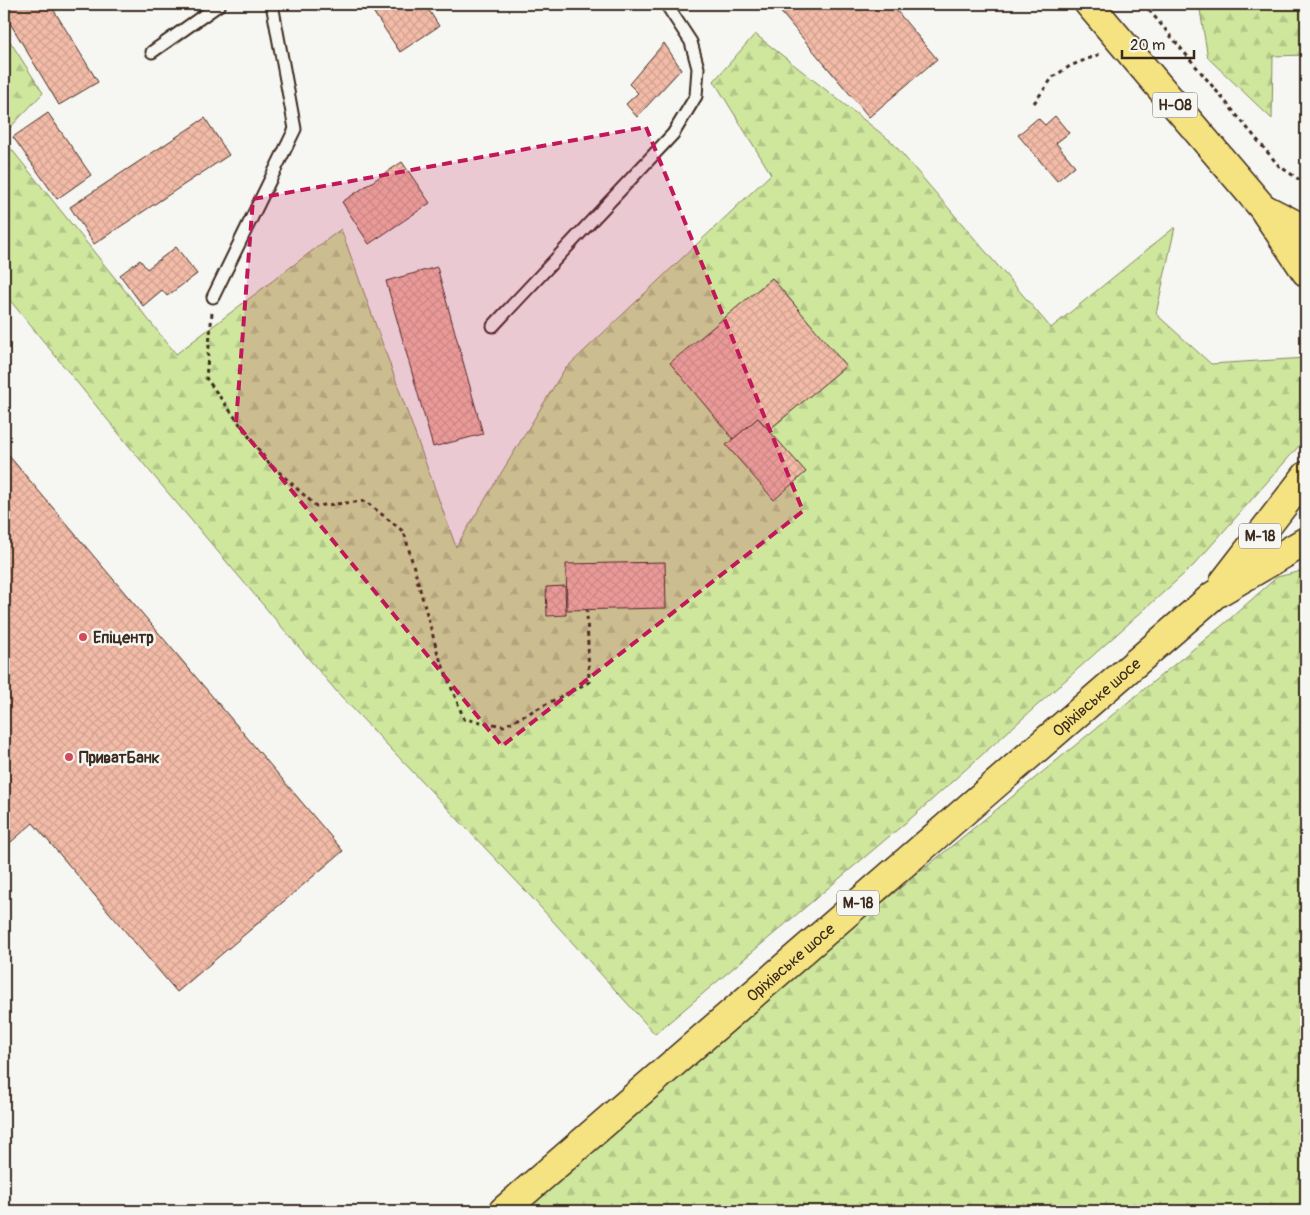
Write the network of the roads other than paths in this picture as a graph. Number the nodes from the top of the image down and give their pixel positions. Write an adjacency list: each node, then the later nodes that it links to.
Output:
1 (220, 4): 5 (lane)
2 (272, 4): 9 (lane)
3 (666, 4): 10 (lane)
4 (1089, 4): 6 (main road, Н-08)
5 (152, 52)
6 (1262, 207): 7 (main road, Н-08); 8 (main road, Н-08)
7 (1306, 230)
8 (1306, 272)
9 (213, 297)
10 (493, 326)
11 (1306, 476): 14 (main road, М-18)
12 (1306, 540): 13 (main road, М-18)
13 (1294, 553): 14 (main road, М-18)
14 (1214, 596): 15 (main road, Оріхівське шосе / М-18)
15 (503, 1211)

